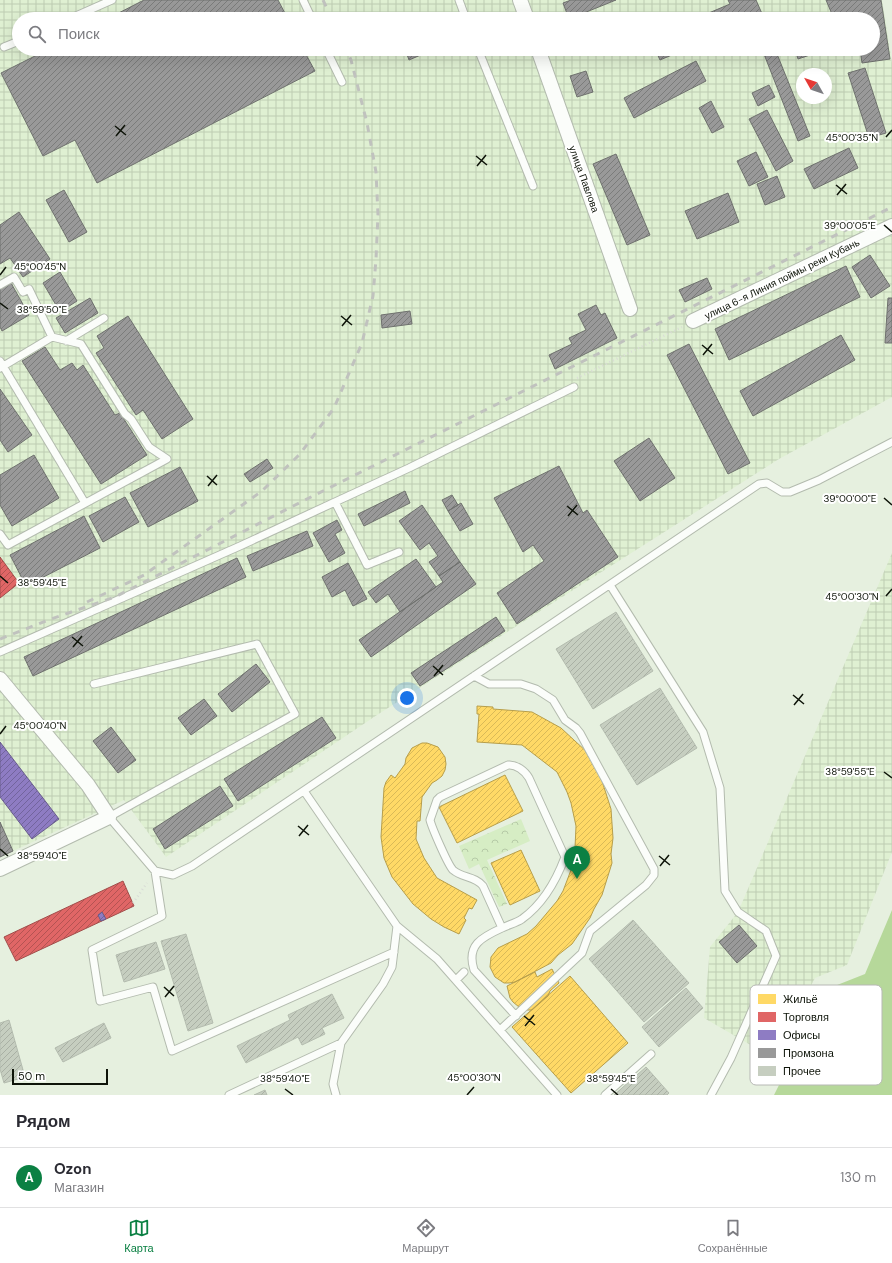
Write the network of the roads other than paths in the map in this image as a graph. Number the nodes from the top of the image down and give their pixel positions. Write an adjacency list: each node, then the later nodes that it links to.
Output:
1 (112, 0): 5 (lane)
2 (303, 0): 6 (lane)
3 (459, 0): 7 (lane)
4 (520, 0): 8 (street)
5 (85, 12)
6 (309, 12)
7 (463, 12)
8 (524, 12)
9 (12, 44): 10 (lane)
10 (4, 47)
11 (329, 56): 14 (lane)
12 (481, 56): 15 (lane)
13 (540, 56): 18 (street, улица Павлова)
14 (342, 82)
15 (533, 186)
16 (892, 226): 20 (street, улица 6-я Линия поймы реки Кубань)
17 (0, 285): 21 (lane)
18 (630, 309)
19 (104, 318): 22 (lane)
20 (693, 322)
21 (52, 337): 22 (lane); 23 (lane)
22 (66, 341): 27 (lane)
23 (1, 365): 27 (lane)
24 (574, 387): 26 (lane)
25 (892, 442): 30 (lane)
26 (335, 502): 29 (lane); 31 (lane)
27 (85, 503): 28 (lane)
28 (0, 534)
29 (399, 552)
30 (610, 584): 32 (lane); 44 (lane)
31 (0, 652)
32 (474, 676): 35 (lane); 46 (lane)
33 (0, 678): 36 (street)
34 (94, 684): 36 (lane)
35 (304, 791): 38 (lane); 39 (lane)
36 (109, 817): 37 (street); 38 (lane)
37 (0, 869)
38 (155, 871): 41 (lane)
39 (397, 926): 41 (lane); 43 (lane)
40 (502, 928): 40 (lane); 46 (lane)
41 (394, 952): 48 (lane)
42 (464, 972): 43 (lane)
43 (456, 980): 47 (lane)
44 (763, 985)
45 (750, 1015): 54 (lane)
46 (516, 1016): 47 (lane)
47 (500, 1030): 52 (lane)
48 (341, 1043): 50 (lane); 51 (lane)
49 (651, 1054): 53 (lane)
50 (229, 1095)
51 (336, 1095)
52 (557, 1095)
53 (605, 1095)
54 (712, 1095)

